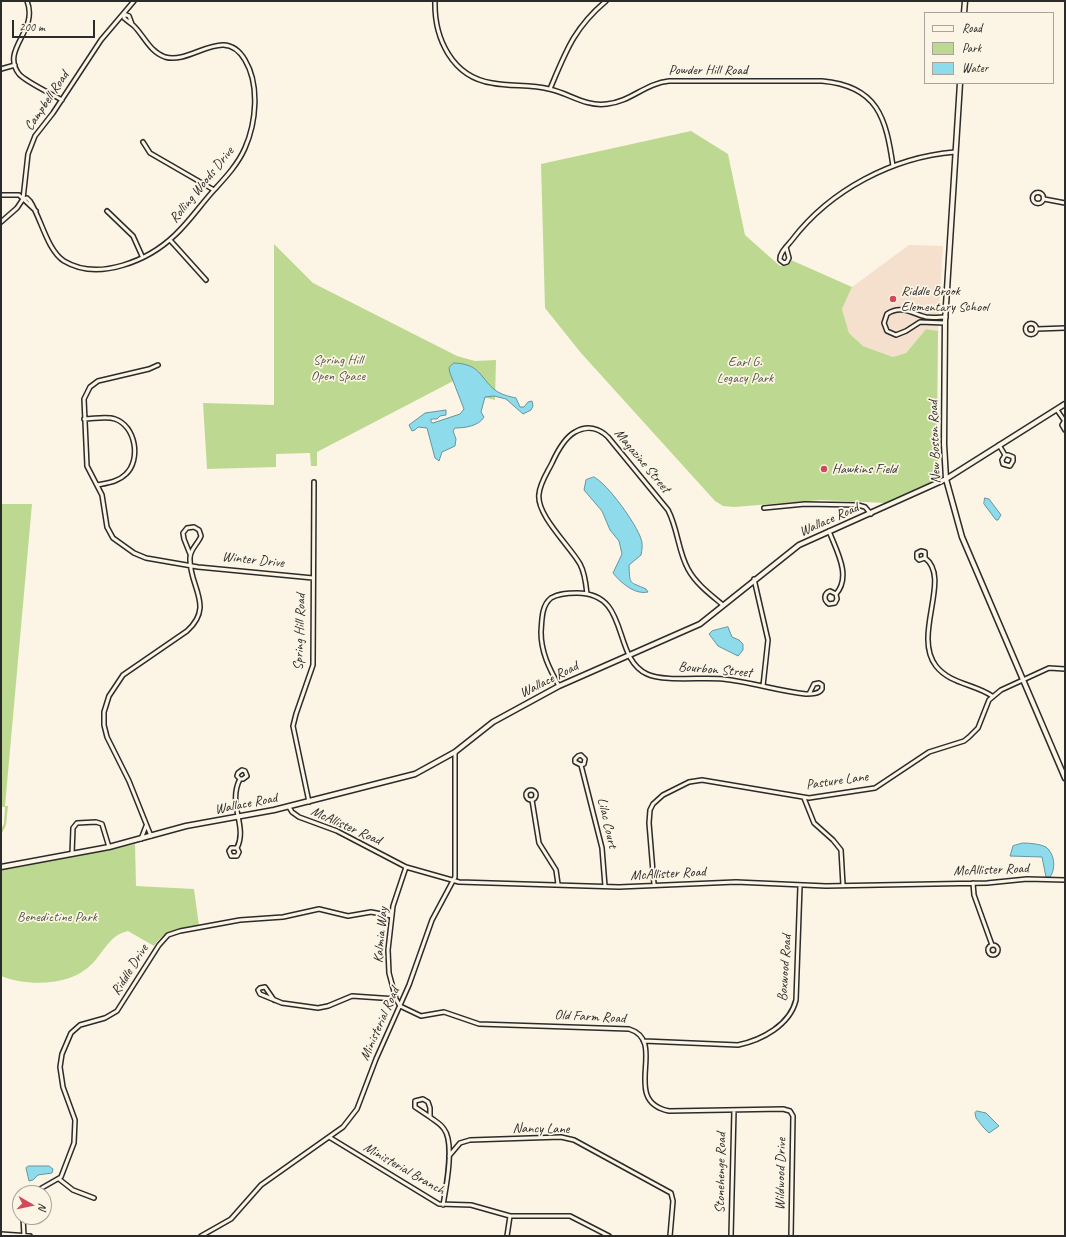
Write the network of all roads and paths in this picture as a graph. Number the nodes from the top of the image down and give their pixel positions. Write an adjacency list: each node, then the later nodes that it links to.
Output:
1 (26, 1): 8 (street)
2 (134, 1): 7 (street, Campbell Road)
3 (435, 1): 11 (street, Powder Hill Road)
4 (606, 1): 11 (street)
5 (965, 1): 6 (street)
6 (964, 12)
7 (124, 14): 12 (street, Campbell Road); 16 (street, Rolling Woods Drive)
8 (15, 65): 9 (street); 12 (street)
9 (1, 69)
10 (960, 84): 14 (street, New Boston Road)
11 (550, 89): 15 (street, Powder Hill Road)
12 (62, 100): 18 (street, Campbell Road)
13 (143, 142): 16 (street)
14 (955, 152): 15 (street); 27 (street, New Boston Road)
15 (893, 166): 24 (street)
16 (214, 190): 23 (street, Rolling Woods Drive)
17 (1, 194): 18 (street)
18 (23, 199): 22 (street); 25 (street, Rolling Woods Drive)
19 (1044, 199): 20 (street)
20 (1065, 203)
21 (107, 211): 25 (street)
22 (1, 222)
23 (170, 240): 25 (street, Rolling Woods Drive); 26 (street)
24 (786, 247): 24 (street)
25 (142, 256)
26 (206, 280)
27 (946, 317): 28 (street, New Boston Road); 28 (street)
28 (945, 323): 39 (street, New Boston Road)
29 (1065, 328): 30 (street)
30 (1037, 329)
31 (158, 365): 34 (street)
32 (1065, 404): 33 (street, Wallace Road)
33 (1057, 410): 35 (street); 37 (street, Wallace Road)
34 (84, 419): 41 (street); 41 (street)
35 (1064, 420): 36 (street)
36 (1065, 430)
37 (999, 445): 38 (street); 39 (street, Wallace Road)
38 (1005, 456)
39 (946, 479): 43 (street, Wallace Road); 55 (street, New Boston Road)
40 (314, 482): 48 (street, Spring Hill Road)
41 (97, 484): 47 (street, Winter Drive)
42 (764, 508): 43 (street)
43 (871, 514): 44 (street, Wallace Road)
44 (829, 531): 49 (street, Wallace Road); 51 (street)
45 (190, 554): 45 (street); 47 (street)
46 (925, 558): 59 (street)
47 (190, 566): 48 (street, Winter Drive); 69 (street)
48 (313, 578): 66 (street, Spring Hill Road)
49 (754, 579): 52 (street, Wallace Road); 57 (street)
50 (588, 594): 52 (street, Magazine Street); 53 (street); 56 (street)
51 (836, 594): 51 (street)
52 (723, 606): 53 (street, Wallace Road)
53 (629, 654): 56 (street, Wallace Road); 57 (street, Bourbon Street)
54 (1065, 670): 55 (street)
55 (1023, 680): 59 (street); 62 (street, New Boston Road)
56 (559, 686): 60 (street, Wallace Road)
57 (763, 686): 58 (street, Bourbon Street)
58 (809, 694): 58 (street)
59 (992, 696): 64 (street, Pasture Lane)
60 (455, 752): 66 (street, Wallace Road); 78 (street, Ministerial Road)
61 (581, 765): 83 (street, Lilac Court)
62 (1065, 778)
63 (240, 779): 68 (street)
64 (804, 798): 81 (street, Pasture Lane); 82 (street)
65 (532, 800): 80 (street)
66 (309, 802): 67 (street, Wallace Road)
67 (289, 807): 68 (street, Wallace Road); 76 (street, McAllister Road)
68 (238, 817): 70 (street, Wallace Road); 73 (street)
69 (146, 826): 70 (street); 71 (street)
70 (151, 836): 71 (street, Wallace Road)
71 (141, 839): 72 (street, Wallace Road)
72 (109, 847): 74 (street, Wallace Road); 74 (street)
73 (237, 848)
74 (72, 854): 75 (street, Wallace Road)
75 (1, 867)
76 (406, 867): 78 (street, McAllister Road); 85 (street, Kalmia Way)
77 (1065, 880): 79 (street, McAllister Road)
78 (453, 881): 80 (street, McAllister Road); 89 (street, Ministerial Road)
79 (973, 883): 82 (street, McAllister Road); 86 (street)
80 (558, 884): 83 (street, McAllister Road)
81 (654, 884): 83 (street, McAllister Road); 84 (street, McAllister Road)
82 (843, 885): 84 (street, McAllister Road)
83 (605, 886)
84 (800, 886): 90 (street, Boxwood Road)
85 (392, 916): 87 (street, Kalmia Way); 95 (street, Riddle Drive)
86 (992, 945)
87 (396, 999): 88 (street); 89 (street, Kalmia Way)
88 (274, 1000): 88 (street)
89 (400, 1006): 90 (street, Old Farm Road); 93 (street, Ministerial Road)
90 (644, 1041): 91 (street)
91 (734, 1110): 108 (street, Stonehenge Road); 109 (street, Wildwood Drive)
92 (430, 1117): 92 (street); 94 (street)
93 (329, 1137): 98 (street, Ministerial Branch); 104 (street, Ministerial Road)
94 (449, 1156): 98 (street); 107 (street, Nancy Lane)
95 (58, 1179): 96 (street); 97 (street)
96 (47, 1185)
97 (94, 1198)
98 (443, 1205): 99 (street, Ministerial Branch)
99 (510, 1216): 105 (street); 106 (street, Ministerial Branch)
100 (23, 1225): 102 (street)
101 (1, 1234): 102 (street)
102 (24, 1236): 103 (street)
103 (30, 1236)
104 (201, 1236)
105 (507, 1236)
106 (609, 1236)
107 (670, 1236)
108 (731, 1236)
109 (791, 1236)

